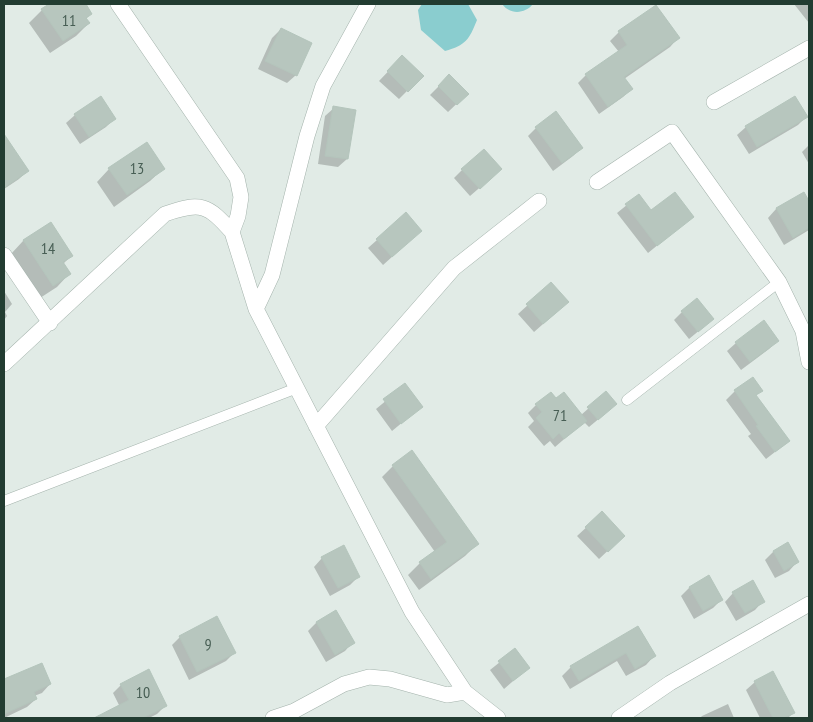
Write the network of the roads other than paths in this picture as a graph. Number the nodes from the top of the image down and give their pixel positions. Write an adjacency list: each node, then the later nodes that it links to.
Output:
1 (118, 4): 7 (street)
2 (368, 4): 10 (street)
3 (809, 48): 4 (street)
4 (714, 102)
5 (597, 182): 9 (street)
6 (539, 201): 17 (street)
7 (232, 232): 10 (street); 11 (street)
8 (4, 255): 11 (street)
9 (779, 282): 12 (street); 16 (lane)
10 (256, 309): 15 (street)
11 (50, 323): 14 (street)
12 (806, 328): 13 (street)
13 (809, 362)
14 (4, 364)
15 (296, 388): 17 (street); 18 (lane)
16 (627, 400)
17 (316, 426): 20 (street)
18 (4, 501)
19 (809, 604): 23 (street)
20 (465, 692): 21 (street); 22 (street)
21 (274, 718)
22 (498, 718)
23 (619, 718)

